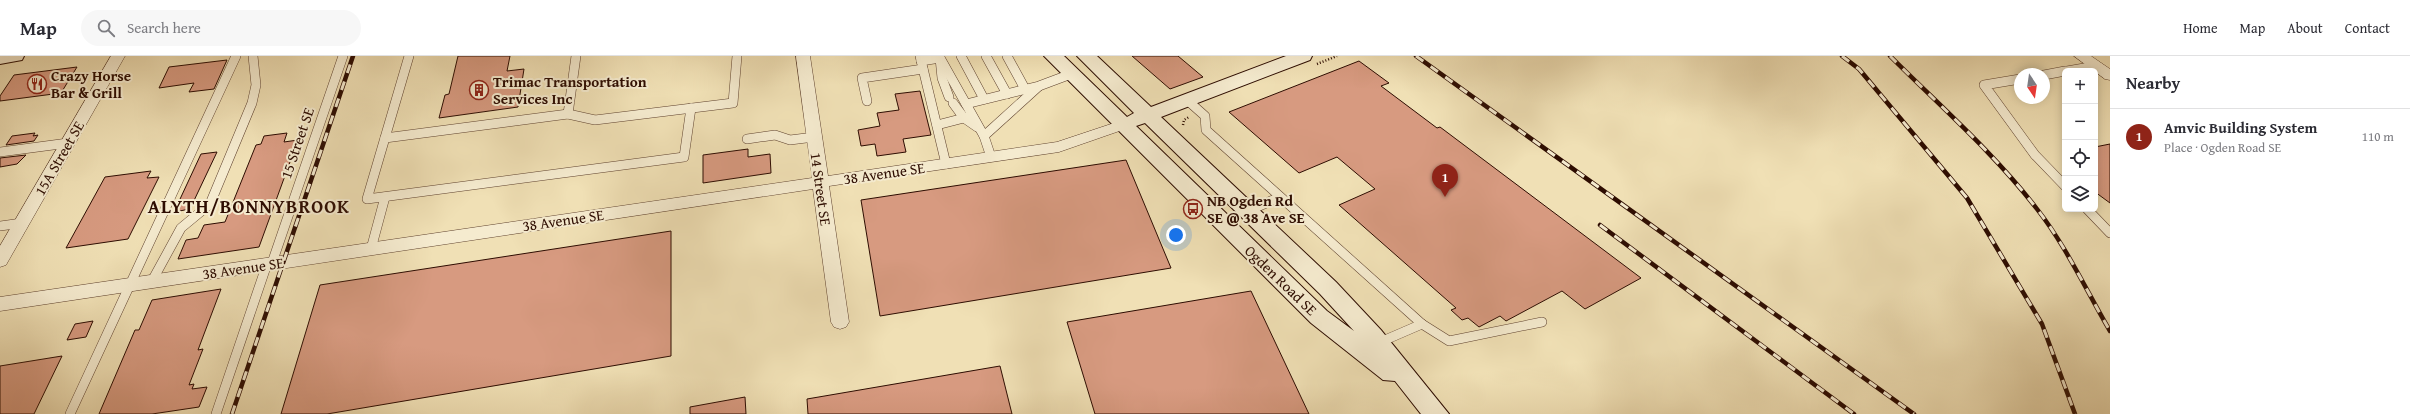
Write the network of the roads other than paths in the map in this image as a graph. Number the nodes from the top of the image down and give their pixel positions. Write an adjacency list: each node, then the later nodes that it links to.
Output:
1 (15, 56): 17 (street)
2 (118, 56): 45 (street, 15A Street SE)
3 (236, 56): 62 (lane)
4 (253, 56): 61 (lane)
5 (343, 56): 60 (lane, 15 Street SE)
6 (409, 56): 43 (lane)
7 (576, 56): 36 (lane)
8 (737, 56): 35 (lane)
9 (803, 56): 42 (street, 14 Street SE)
10 (961, 56): 31 (lane)
11 (986, 56): 30 (lane)
12 (1007, 56): 29 (lane)
13 (1053, 56): 24 (street, Ogden Road SE)
14 (1086, 56): 37 (street, Ogden Road SE)
15 (1303, 56): 32 (street)
16 (2081, 56): 20 (street)
17 (0, 57)
18 (939, 57): 19 (lane); 34 (lane); 38 (lane)
19 (920, 58): 22 (lane)
20 (2096, 66): 21 (lane); 26 (street)
21 (2084, 68)
22 (923, 69): 33 (lane); 39 (lane)
23 (2062, 72): 25 (lane)
24 (1071, 74): 28 (lane); 40 (street, Ogden Road SE)
25 (2050, 74)
26 (2110, 76)
27 (2014, 80): 50 (lane)
28 (1039, 86): 29 (lane); 41 (lane)
29 (1025, 89): 30 (lane)
30 (1007, 94): 31 (lane)
31 (984, 99): 34 (lane)
32 (1187, 100): 37 (street); 52 (lane)
33 (867, 101)
34 (966, 104): 38 (lane)
35 (691, 108): 36 (lane); 51 (lane)
36 (568, 114): 43 (lane)
37 (1147, 115): 40 (street); 53 (street, Ogden Road SE)
38 (968, 117): 39 (lane); 41 (lane)
39 (936, 125): 48 (lane)
40 (1123, 125): 47 (street, 38 Avenue SE); 68 (street, Ogden Road SE)
41 (984, 136): 47 (lane)
42 (814, 137): 44 (lane); 49 (street, 14 Street SE)
43 (385, 138): 51 (lane)
44 (747, 139)
45 (68, 143): 46 (lane); 55 (street, 15A Street SE)
46 (0, 152)
47 (991, 157): 48 (street, 38 Avenue SE)
48 (946, 164): 49 (street, 38 Avenue SE)
49 (820, 182): 58 (street, 38 Avenue SE); 64 (street, 14 Street SE)
50 (2062, 183)
51 (385, 197): 58 (lane)
52 (1280, 197): 53 (lane); 66 (lane)
53 (1248, 211): 67 (street, Ogden Road SE)
54 (2090, 212): 57 (lane)
55 (22, 223): 56 (lane); 59 (street, 15A Street SE)
56 (0, 226)
57 (2110, 233)
58 (371, 249): 60 (street, 38 Avenue SE)
59 (0, 261)
60 (270, 264): 61 (street, 38 Avenue SE); 70 (lane, 15 Street SE)
61 (152, 281): 62 (street, 38 Avenue SE)
62 (131, 284): 63 (street, 38 Avenue SE); 69 (lane)
63 (0, 304)
64 (840, 322)
65 (1542, 322): 66 (lane)
66 (1422, 324): 67 (lane)
67 (1378, 343): 68 (street, Ogden Road SE)
68 (1416, 391): 71 (street, Ogden Road SE)
69 (70, 414)
70 (216, 414)
71 (1436, 414)

